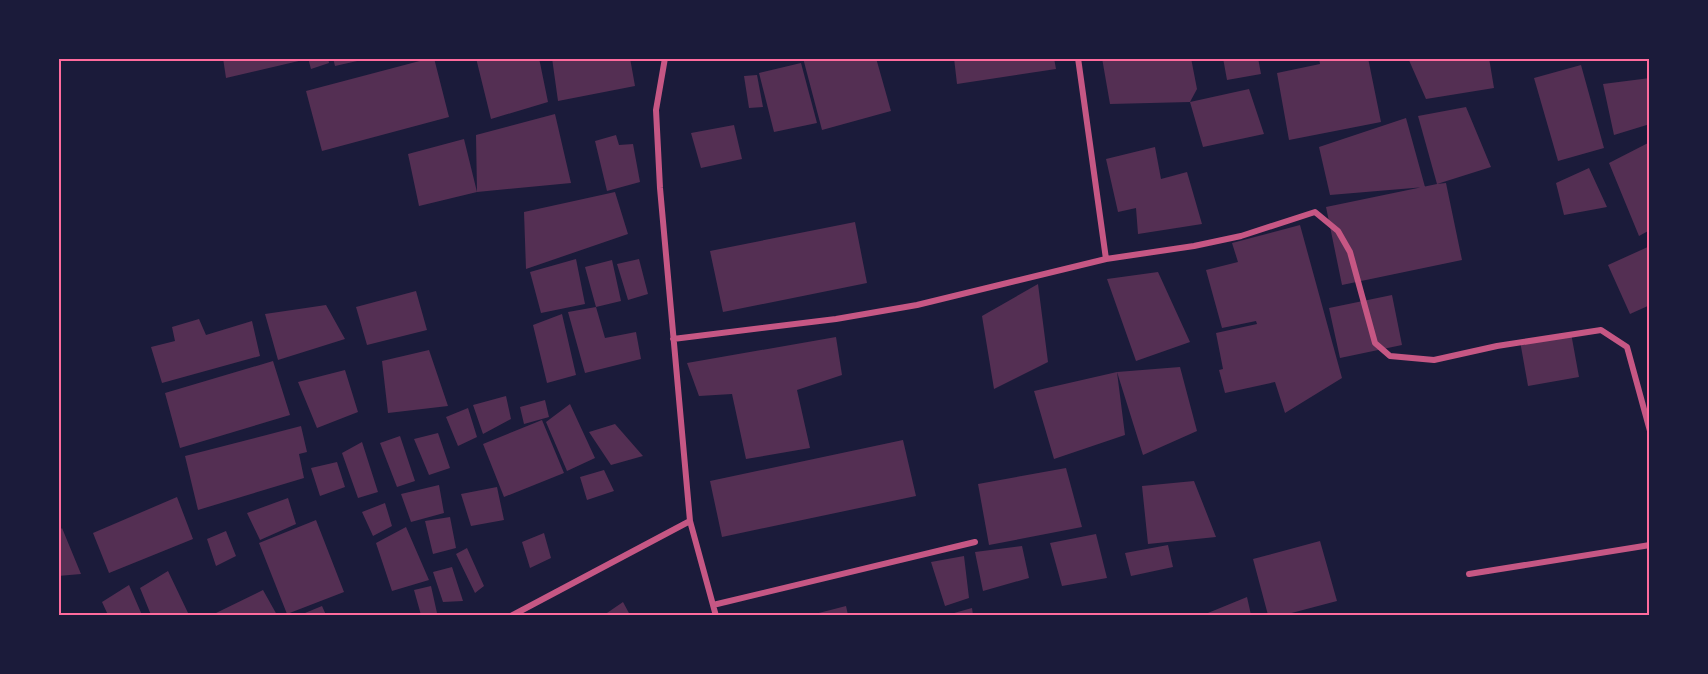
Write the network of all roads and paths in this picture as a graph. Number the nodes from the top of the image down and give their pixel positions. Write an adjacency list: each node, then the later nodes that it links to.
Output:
1 (665, 58): 4 (street)
2 (1078, 58): 3 (street)
3 (1106, 259): 4 (street); 5 (street)
4 (673, 339): 6 (street)
5 (1650, 430)
6 (690, 521): 10 (street); 11 (street)
7 (975, 542): 10 (street)
8 (1650, 545): 9 (street)
9 (1469, 574)
10 (713, 604): 12 (street)
11 (511, 615)
12 (716, 615)

